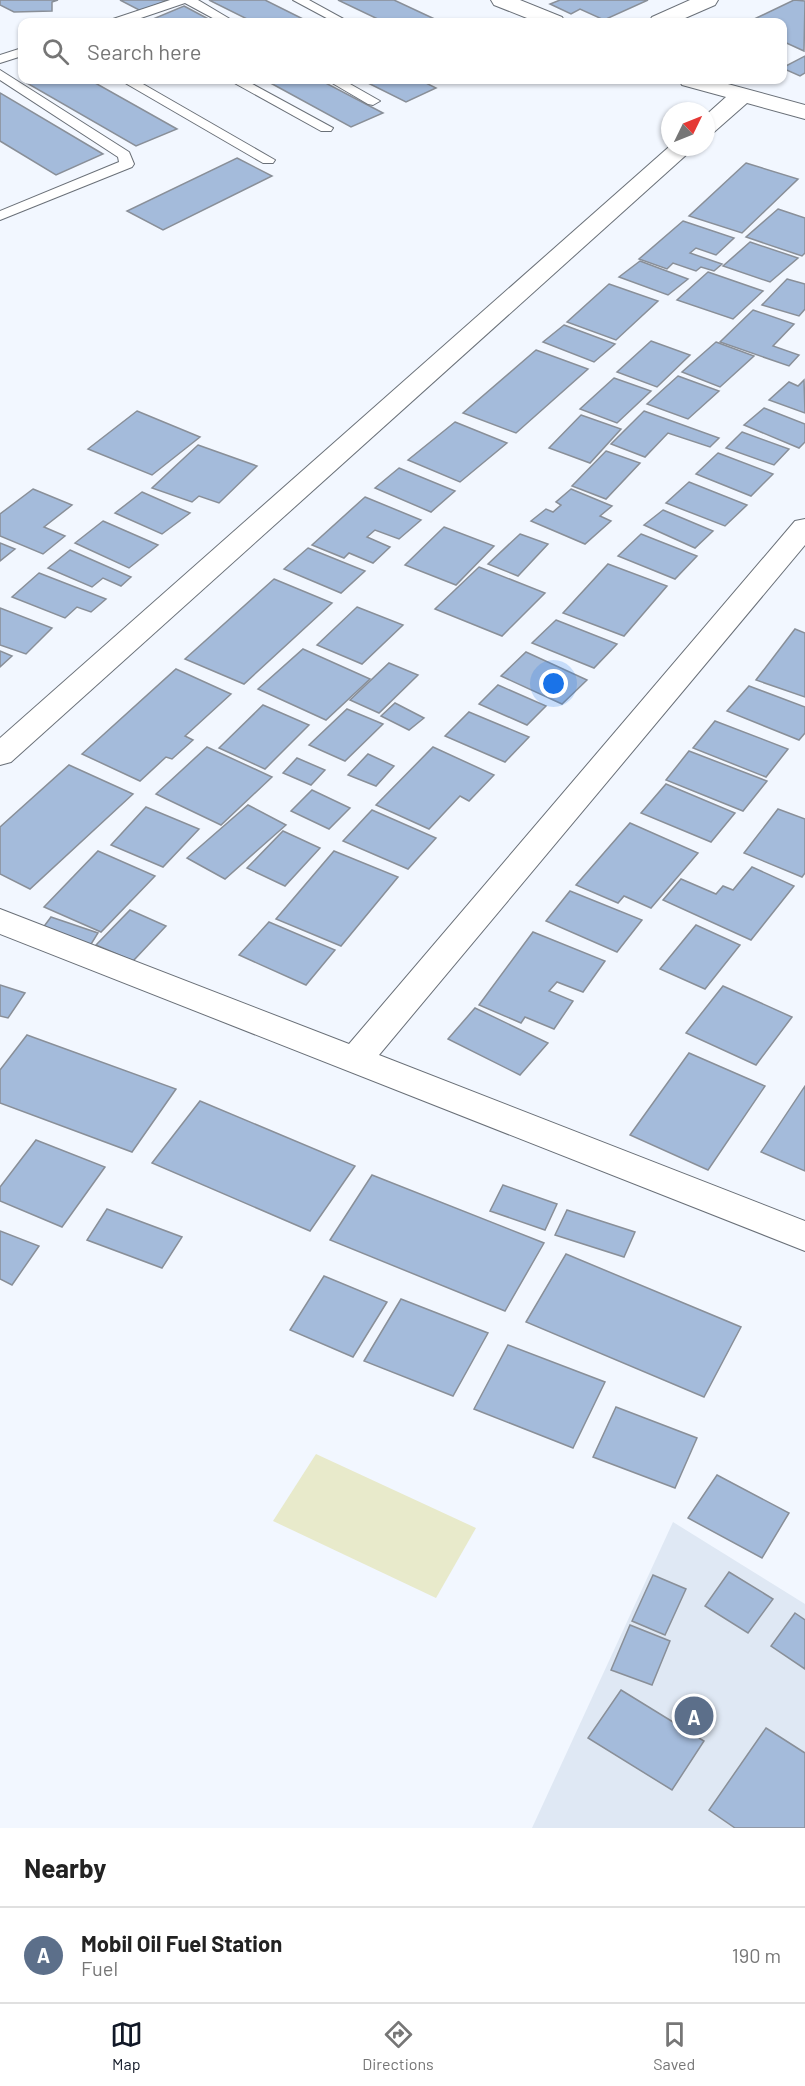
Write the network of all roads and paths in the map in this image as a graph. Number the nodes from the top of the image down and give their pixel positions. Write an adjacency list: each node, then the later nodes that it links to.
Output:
1 (182, 0): 6 (lane)
2 (188, 0): 7 (lane)
3 (298, 0): 8 (lane)
4 (502, 0): 9 (street)
5 (707, 0): 10 (street)
6 (135, 18)
7 (222, 18)
8 (335, 18)
9 (545, 18)
10 (669, 18)
11 (18, 53): 12 (lane)
12 (0, 59)
13 (0, 74): 25 (lane)
14 (134, 84): 24 (lane)
15 (244, 84): 22 (lane)
16 (341, 84): 19 (lane)
17 (705, 84): 18 (street)
18 (743, 94): 20 (street); 21 (street)
19 (373, 101)
20 (805, 112)
21 (715, 119)
22 (326, 128)
23 (674, 156): 27 (street)
24 (268, 160)
25 (0, 216)
26 (805, 527): 29 (street)
27 (0, 755)
28 (0, 921): 29 (street)
29 (356, 1059): 30 (street)
30 (805, 1236)

